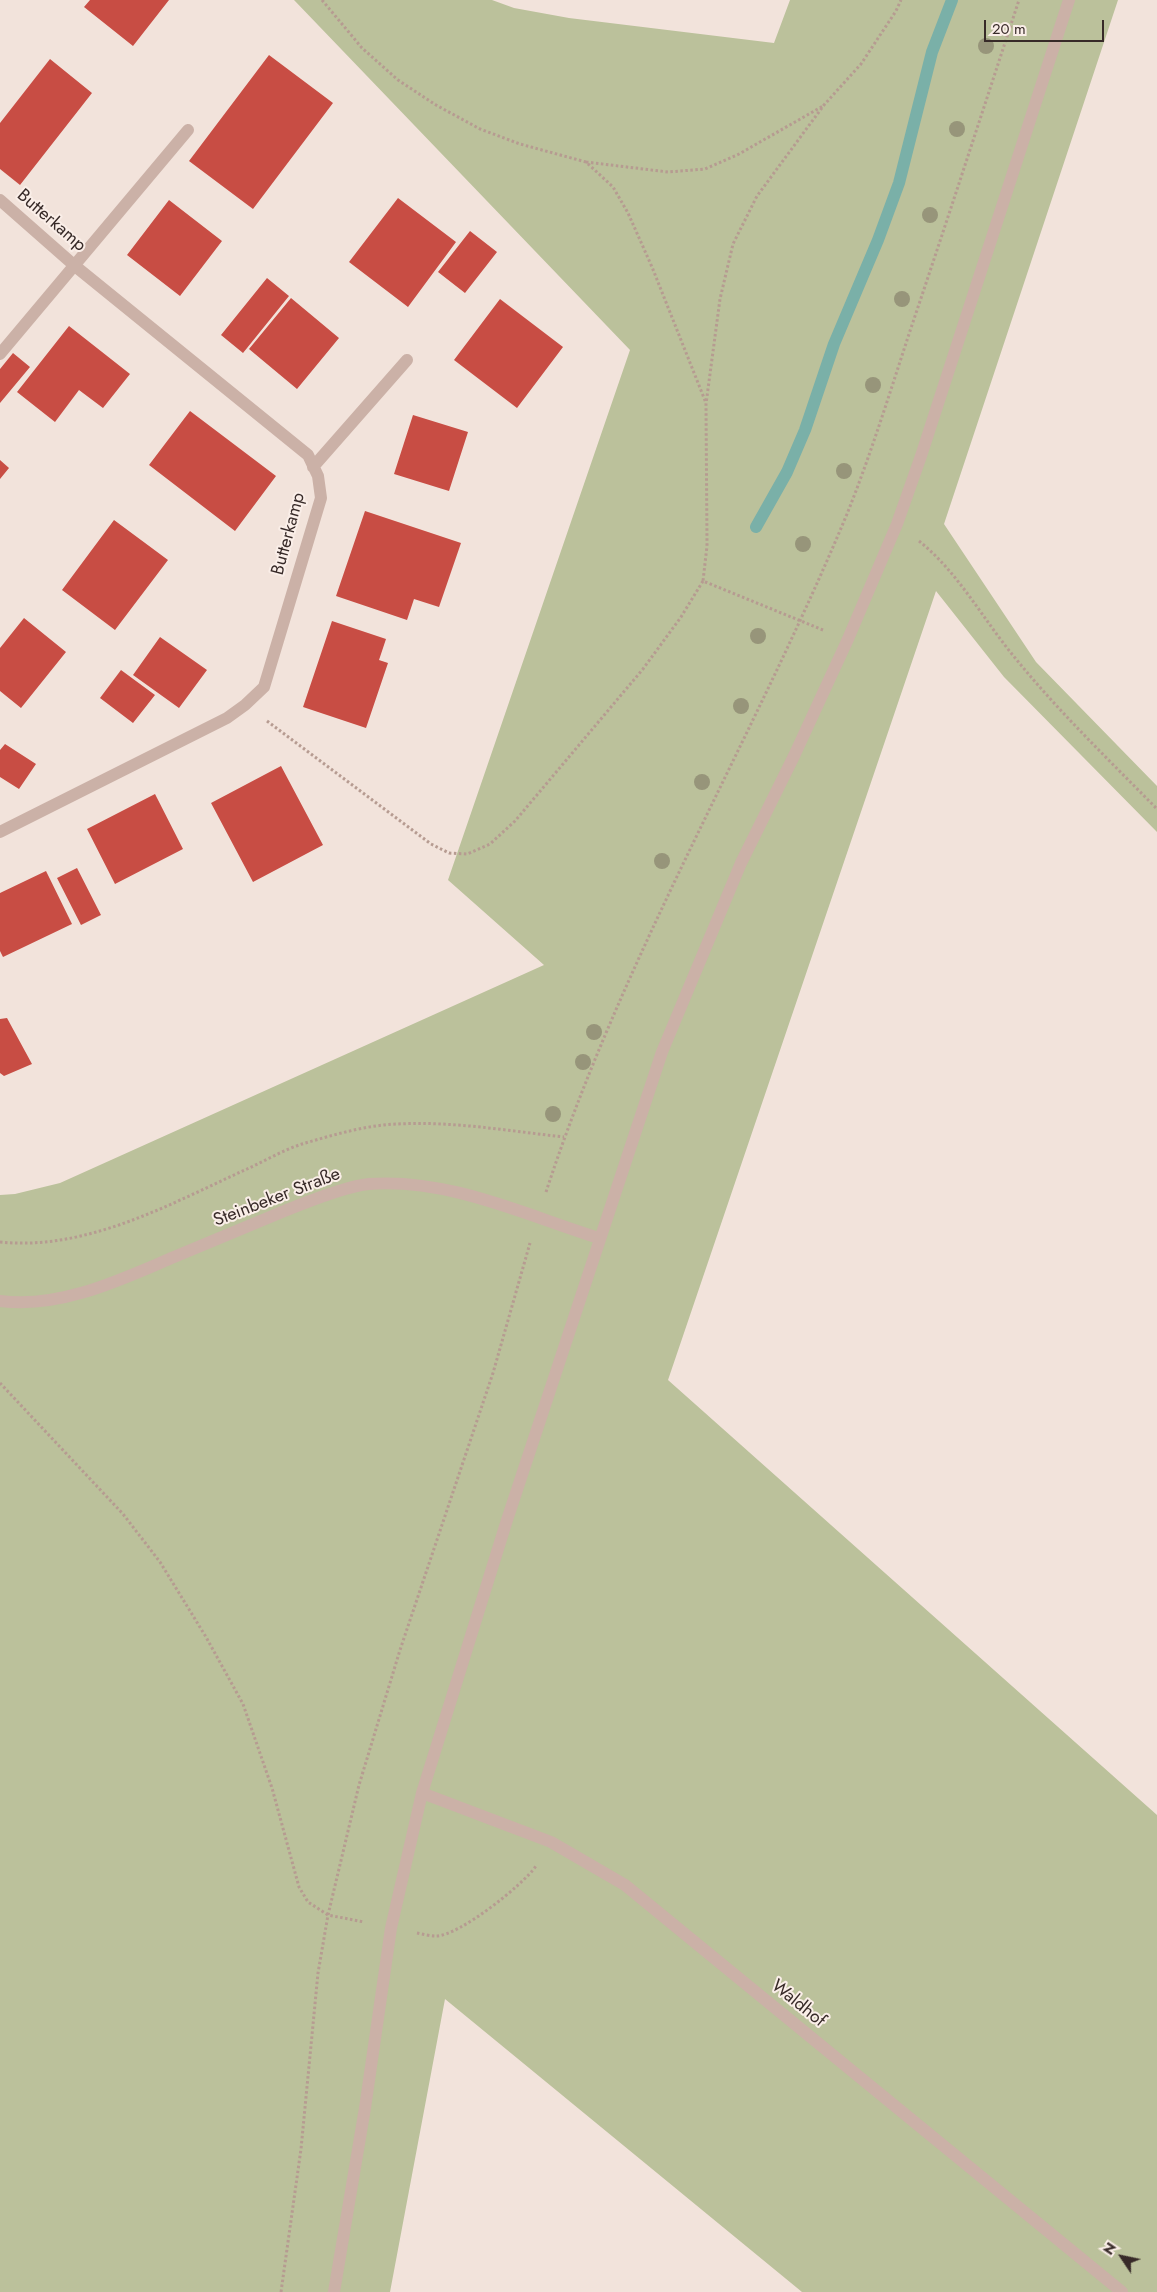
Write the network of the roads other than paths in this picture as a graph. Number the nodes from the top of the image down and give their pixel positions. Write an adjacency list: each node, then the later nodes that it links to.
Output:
1 (1069, 0): 9 (street)
2 (188, 130): 4 (street)
3 (0, 200): 4 (street, Butterkamp)
4 (76, 266): 5 (street); 7 (street, Butterkamp)
5 (0, 354)
6 (407, 360): 7 (street)
7 (314, 467): 8 (street, Butterkamp)
8 (0, 832)
9 (599, 1238): 10 (street, Steinbeker Straße); 11 (street)
10 (0, 1301)
11 (422, 1793): 12 (street); 13 (street, Waldhof)
12 (334, 2292)
13 (1122, 2292)

